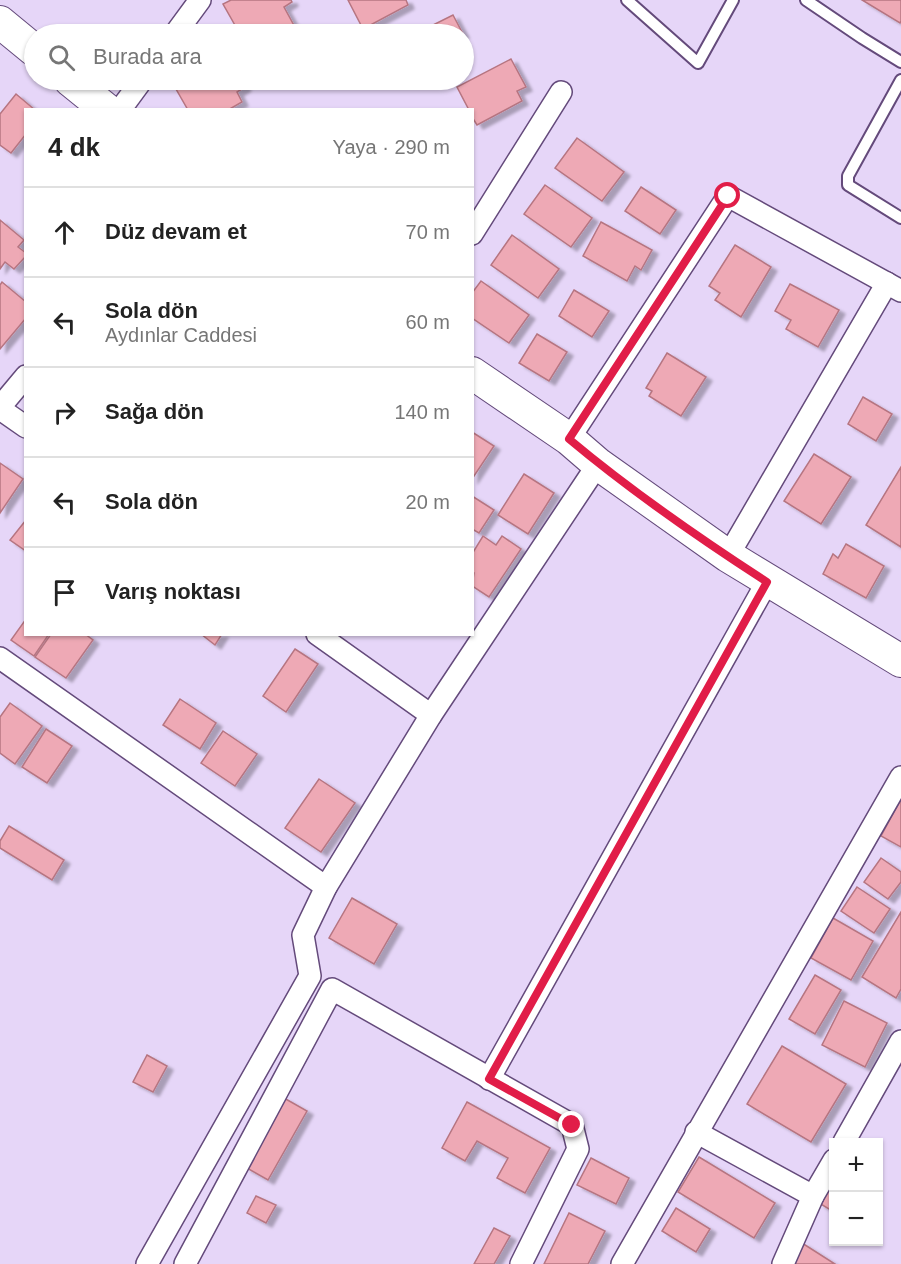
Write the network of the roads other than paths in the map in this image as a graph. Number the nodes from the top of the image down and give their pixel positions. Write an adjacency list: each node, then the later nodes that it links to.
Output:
1 (200, 0): 6 (street)
2 (627, 0): 3 (lane)
3 (733, 0)
4 (806, 0): 8 (lane)
5 (0, 22): 7 (street)
6 (182, 24)
7 (24, 42)
8 (901, 62)
9 (901, 80): 15 (lane)
10 (82, 90): 13 (street)
11 (135, 90): 14 (street)
12 (561, 92): 16 (street)
13 (105, 108)
14 (121, 108)
15 (901, 218)
16 (474, 231)
17 (894, 287): 22 (street); 24 (street)
18 (474, 374): 22 (street)
19 (24, 378): 20 (street)
20 (0, 408): 21 (street)
21 (24, 426)
22 (569, 439): 23 (street)
23 (598, 464): 24 (street); 29 (street)
24 (728, 556): 25 (street)
25 (767, 582): 28 (street); 33 (street)
26 (320, 636): 29 (street)
27 (0, 657): 31 (street)
28 (900, 657)
29 (431, 715): 31 (street)
30 (901, 777): 34 (street)
31 (326, 887): 38 (street)
32 (901, 1041): 35 (street)
33 (489, 1079): 39 (street); 40 (street)
34 (696, 1132): 37 (street); 41 (street)
35 (847, 1138)
36 (829, 1169): 37 (street)
37 (813, 1196): 42 (street)
38 (147, 1264)
39 (185, 1264)
40 (521, 1264)
41 (622, 1264)
42 (783, 1264)

